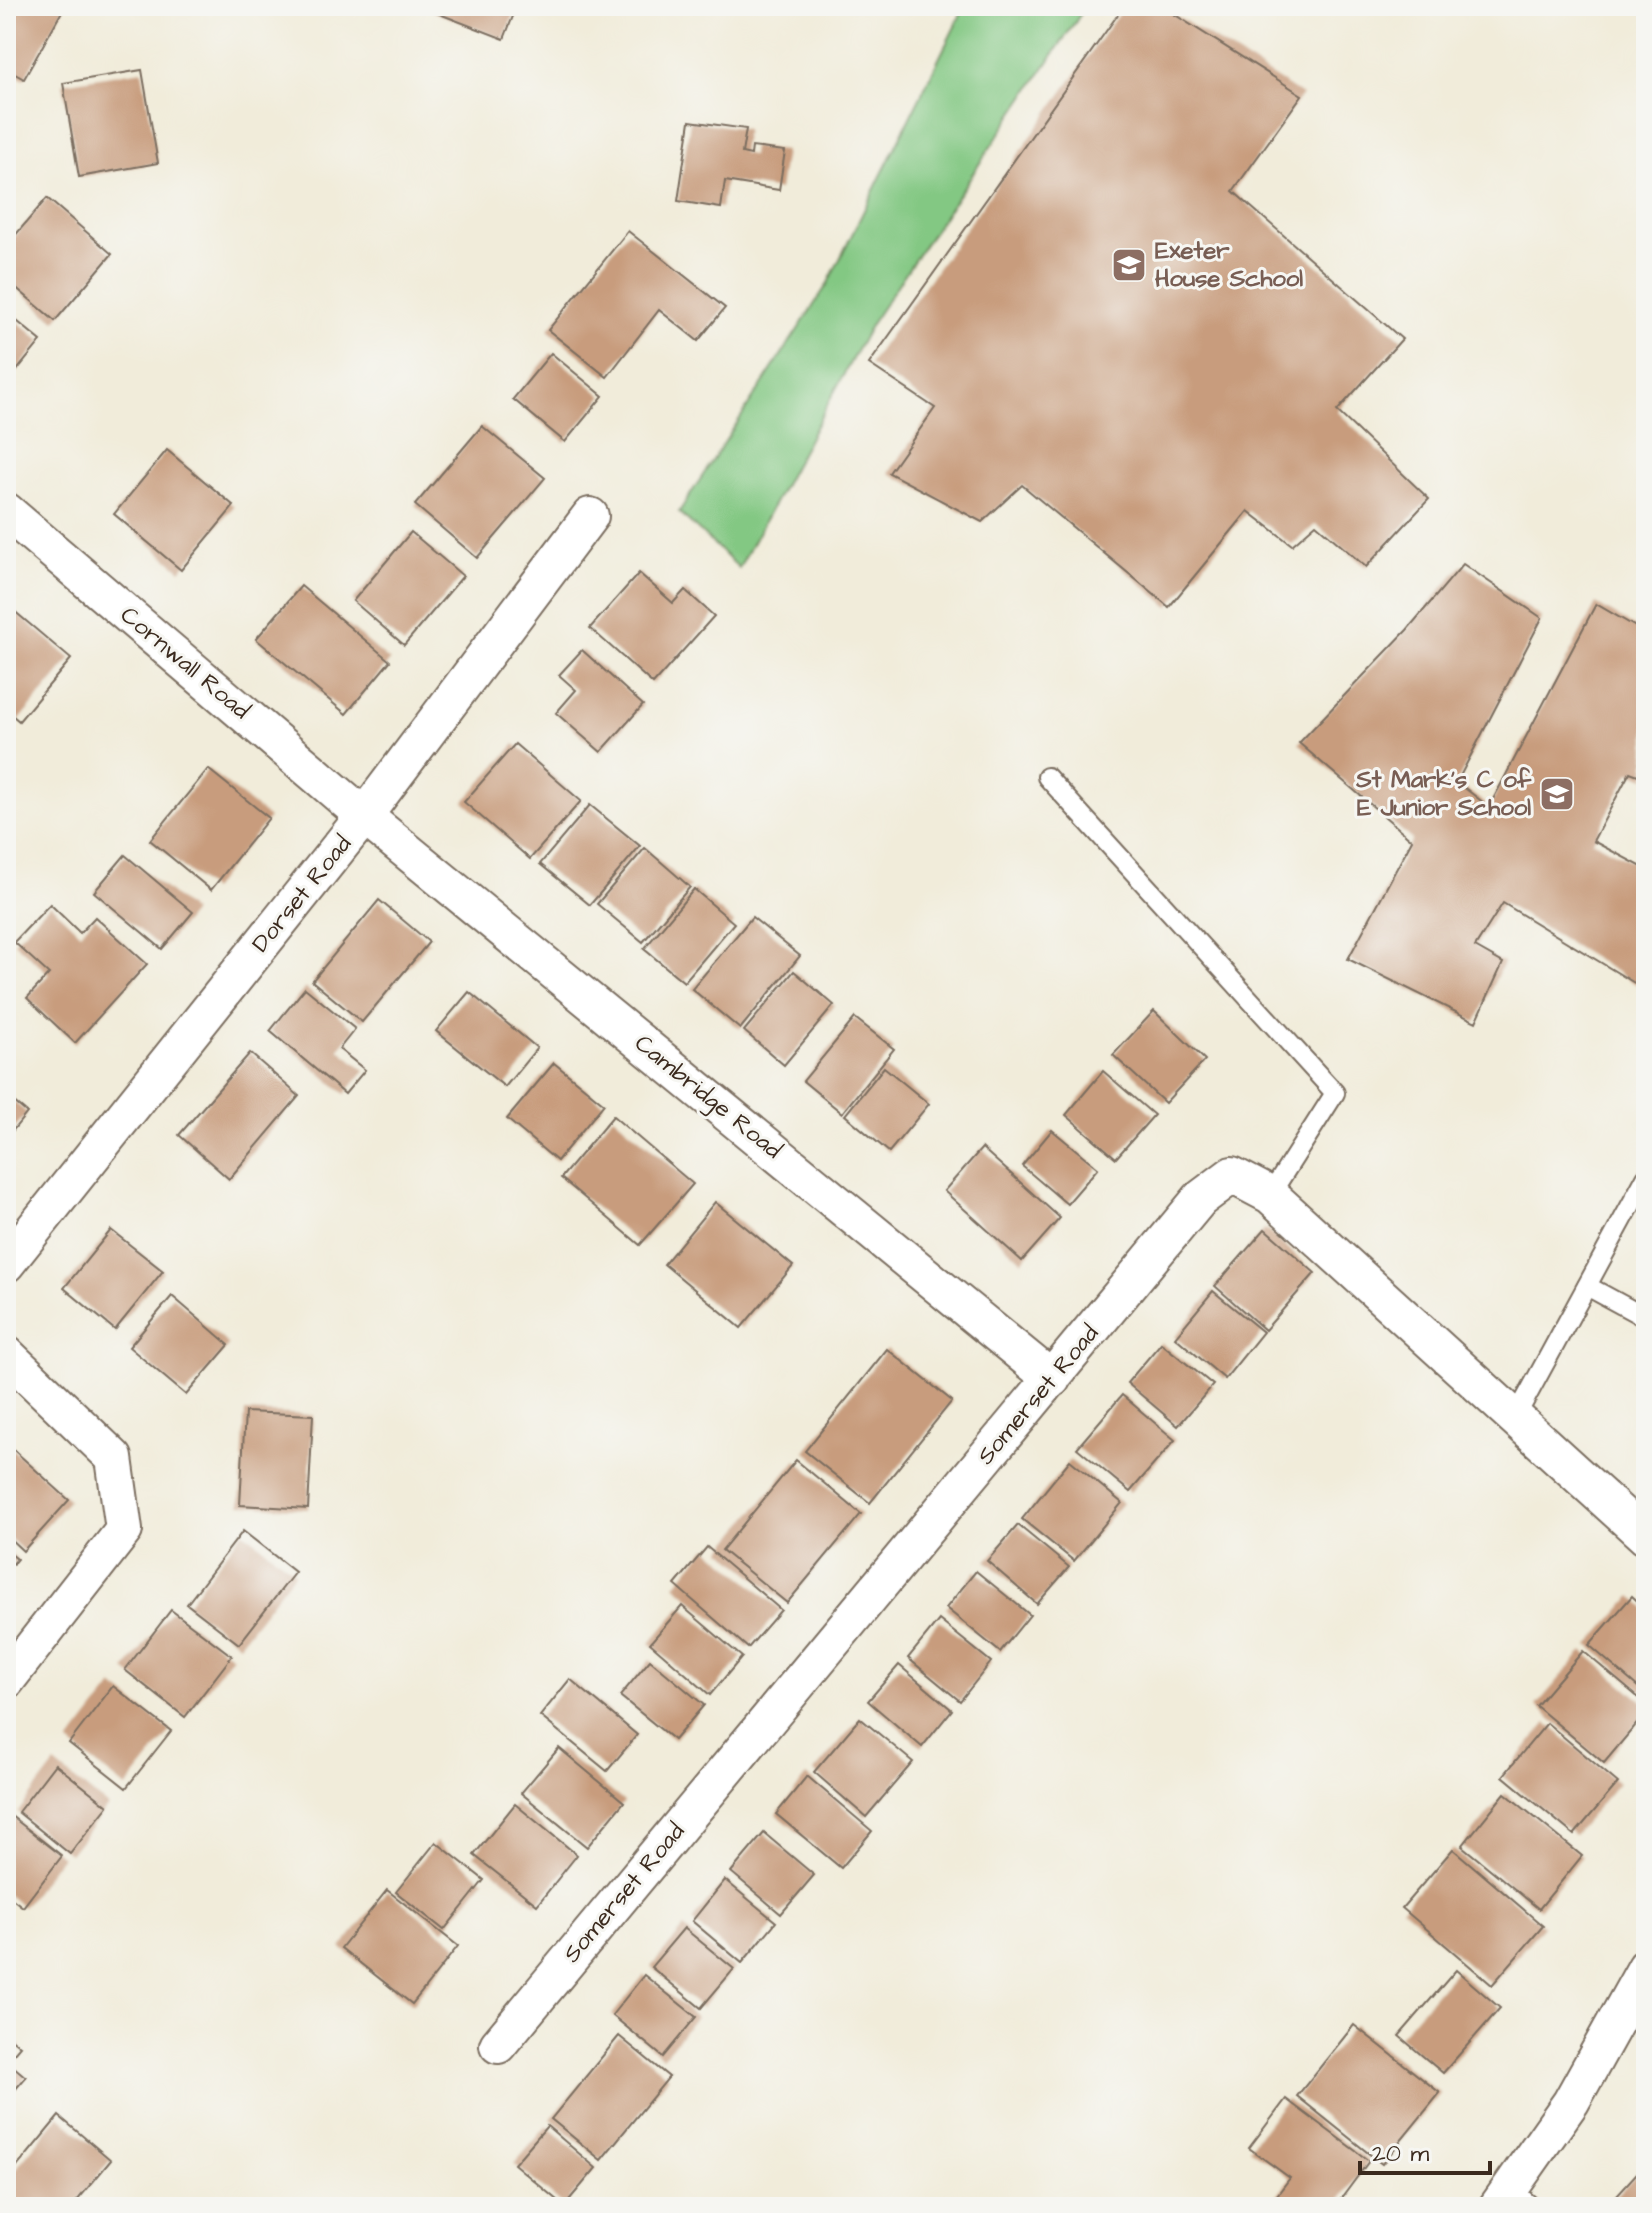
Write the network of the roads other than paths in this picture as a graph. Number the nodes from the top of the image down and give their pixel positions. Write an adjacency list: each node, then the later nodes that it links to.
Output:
1 (6, 511): 4 (street, Cornwall Road)
2 (590, 516): 4 (street, Dorset Road)
3 (1047, 777): 6 (lane)
4 (364, 816): 7 (street, Dorset Road); 11 (street, Cambridge Road)
5 (1646, 1179): 8 (lane)
6 (1270, 1195): 11 (street, Somerset Road); 12 (street, Somerset Road)
7 (6, 1264)
8 (1587, 1286): 9 (lane); 12 (lane)
9 (1646, 1318)
10 (6, 1354): 14 (street)
11 (1052, 1379): 16 (street, Somerset Road)
12 (1514, 1420): 13 (street, Somerset Road)
13 (1646, 1537)
14 (6, 1681)
15 (1646, 1967): 17 (street)
16 (498, 2045)
17 (1513, 2201)

